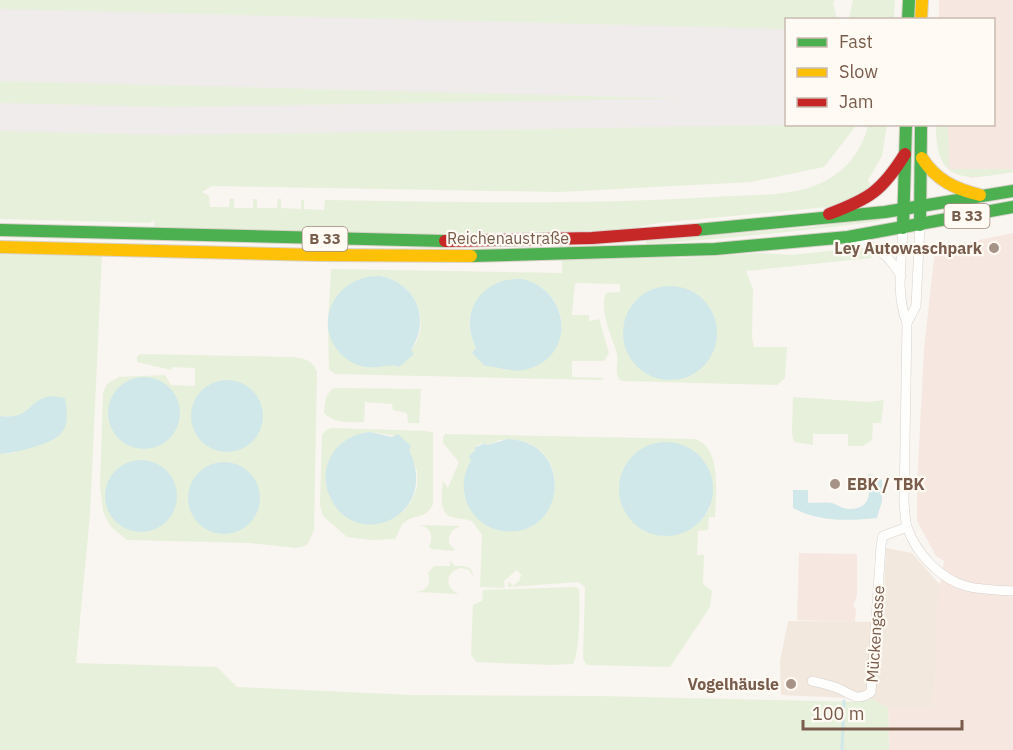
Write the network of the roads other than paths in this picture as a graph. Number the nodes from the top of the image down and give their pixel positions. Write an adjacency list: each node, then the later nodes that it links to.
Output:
1 (909, 0): 3 (main road)
2 (922, 0): 4 (main road)
3 (908, 18)
4 (921, 18)
5 (906, 126): 7 (main road)
6 (921, 126): 8 (main road)
7 (905, 154): 13 (main road); 14 (main road)
8 (921, 157): 10 (main road); 11 (main road)
9 (1013, 191): 10 (main road, Reichenaustraße / B 33)
10 (985, 196): 11 (main road, Reichenaustraße / B 33)
11 (922, 207): 13 (main road, Reichenaustraße / B 33); 15 (main road)
12 (1013, 207): 15 (main road, Reichenaustraße / B 33)
13 (905, 209): 14 (main road, Reichenaustraße / B 33); 16 (main road)
14 (817, 219): 17 (main road, Reichenaustraße / B 33)
15 (920, 225): 16 (main road, Reichenaustraße / B 33); 21 (street)
16 (903, 228): 18 (main road, Reichenaustraße / B 33); 20 (street)
17 (0, 230)
18 (848, 237): 19 (main road, Reichenaustraße / B 33); 20 (street)
19 (0, 247)
20 (901, 276): 21 (street)
21 (907, 323): 22 (street)
22 (907, 527): 23 (street); 24 (street, Mückengasse)
23 (1013, 591)
24 (812, 681)

